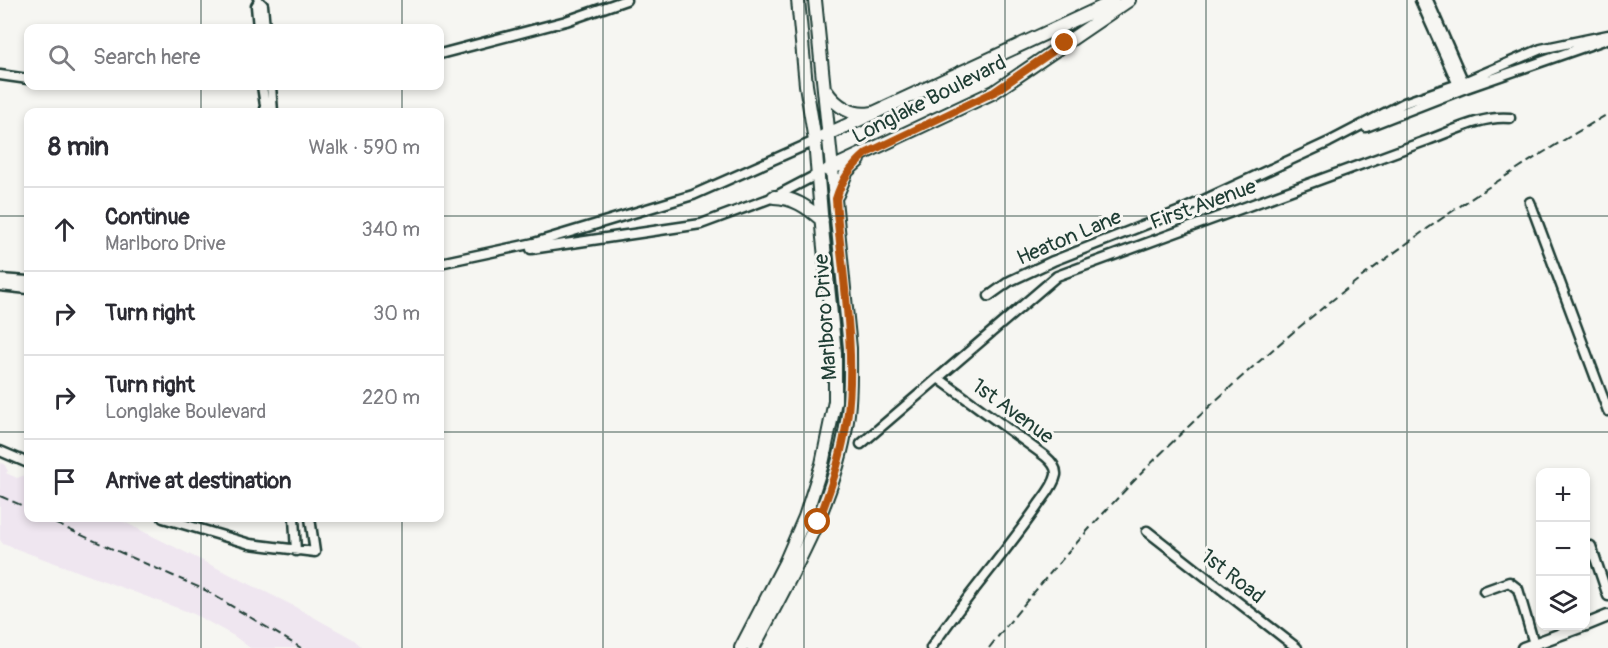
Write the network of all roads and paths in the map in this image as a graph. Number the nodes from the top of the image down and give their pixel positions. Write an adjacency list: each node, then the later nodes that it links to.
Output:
1 (626, 0): 11 (street)
2 (798, 0): 23 (main road, Marlboro Drive)
3 (814, 0): 17 (main road, Marlboro Drive)
4 (1129, 0): 7 (main road, Longlake Boulevard)
5 (1420, 0): 14 (street)
6 (1428, 0): 14 (street)
7 (1117, 3): 20 (main road, Longlake Boulevard); 24 (main road, Longlake Boulevard)
8 (258, 24): 9 (street)
9 (264, 24)
10 (1608, 37): 14 (street, Heaton Lane)
11 (444, 53)
12 (0, 75): 13 (street)
13 (24, 78)
14 (1462, 86): 38 (street, Heaton Lane)
15 (263, 90): 18 (street)
16 (271, 90): 19 (street)
17 (825, 90): 20 (main road); 22 (main road, Marlboro Drive)
18 (265, 108)
19 (273, 108)
20 (883, 110): 22 (main road, Longlake Boulevard)
21 (1510, 118): 39 (street, First Avenue)
22 (830, 134): 23 (main road, Longlake Boulevard); 25 (main road, Marlboro Drive)
23 (815, 141): 26 (main road, Marlboro Drive); 31 (street)
24 (867, 153): 25 (main road, Longlake Boulevard); 28 (main road)
25 (833, 168): 26 (main road, Longlake Boulevard); 28 (main road, Marlboro Drive)
26 (818, 174): 27 (street); 30 (main road, Marlboro Drive)
27 (774, 197): 30 (main road); 31 (street)
28 (836, 199): 57 (main road, Marlboro Drive)
29 (1530, 202): 40 (street)
30 (822, 220): 56 (main road, Marlboro Drive)
31 (513, 249): 32 (street); 33 (street)
32 (444, 263)
33 (444, 268)
34 (0, 279): 35 (street)
35 (24, 281)
36 (0, 286): 37 (street)
37 (24, 289)
38 (989, 296)
39 (938, 378): 41 (street); 58 (street, 1st Avenue)
40 (1608, 411)
41 (861, 444)
42 (0, 451): 43 (street)
43 (24, 460)
44 (177, 522): 49 (street)
45 (294, 522): 49 (street)
46 (311, 522): 49 (street)
47 (1147, 531): 59 (street, 1st Road)
48 (1591, 546): 51 (street)
49 (296, 551)
50 (1484, 591): 55 (street)
51 (1608, 596)
52 (1608, 616): 53 (street)
53 (1590, 623)
54 (1571, 630): 55 (street)
55 (1534, 644): 60 (street)
56 (741, 648)
57 (753, 648)
58 (931, 648)
59 (1297, 648)
60 (1523, 648)

